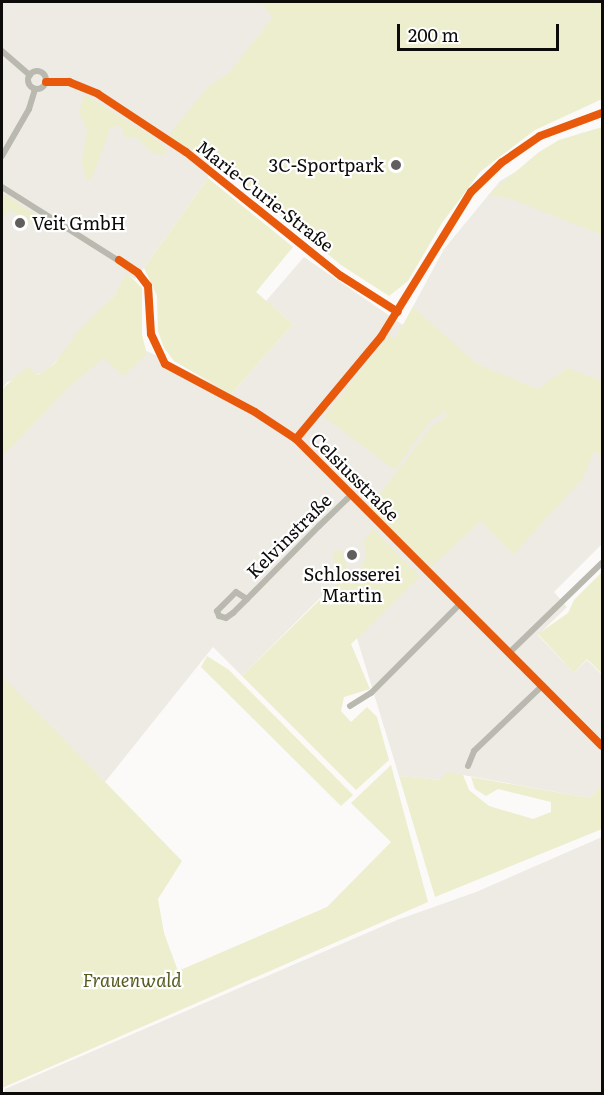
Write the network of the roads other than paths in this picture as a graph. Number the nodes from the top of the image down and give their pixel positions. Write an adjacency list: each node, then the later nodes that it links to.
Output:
1 (2, 51): 2 (street)
2 (30, 75): 3 (street); 4 (street)
3 (46, 81): 4 (street); 8 (street, Marie-Curie-Straße)
4 (35, 89): 6 (street)
5 (603, 112): 8 (street)
6 (2, 156)
7 (2, 187): 9 (street, Celsiusstraße)
8 (398, 312): 9 (street)
9 (296, 439): 10 (street, Celsiusstraße)
10 (351, 494): 12 (street, Kelvinstraße); 13 (street, Celsiusstraße)
11 (603, 562): 14 (street)
12 (247, 598): 12 (street, Kelvinstraße)
13 (461, 603): 14 (street, Celsiusstraße); 16 (street)
14 (510, 652): 15 (street, Celsiusstraße)
15 (543, 685): 17 (street, Celsiusstraße); 18 (street)
16 (350, 706)
17 (603, 746)
18 (468, 766)

